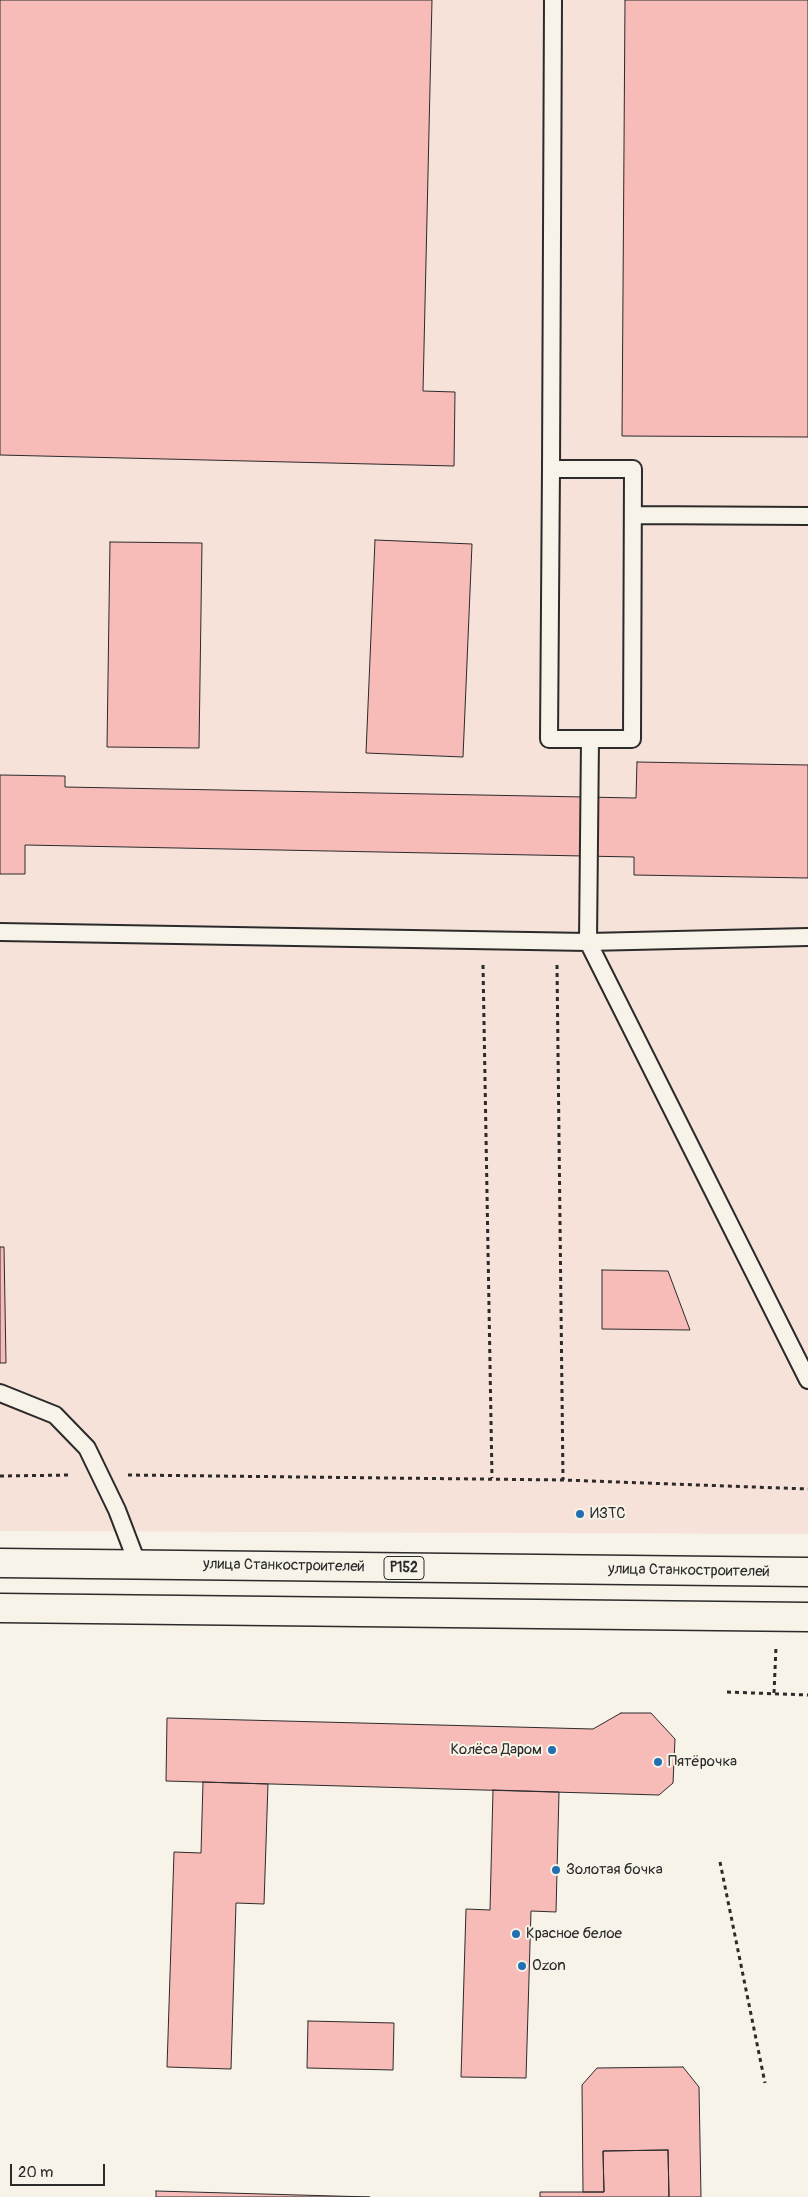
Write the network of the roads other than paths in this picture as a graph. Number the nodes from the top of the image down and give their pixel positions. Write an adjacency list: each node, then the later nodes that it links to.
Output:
1 (553, 0): 2 (lane)
2 (551, 469): 3 (lane); 5 (lane)
3 (633, 515): 4 (lane); 5 (lane)
4 (808, 516)
5 (590, 739): 8 (lane)
6 (0, 932): 8 (lane)
7 (808, 937): 8 (lane)
8 (588, 942): 9 (lane)
9 (808, 1380)
10 (0, 1393): 12 (lane)
11 (0, 1563): 12 (main road, улица Станкостроителей / Р152)
12 (138, 1565): 13 (main road, улица Станкостроителей / Р152)
13 (808, 1572)
14 (0, 1608): 15 (main road)
15 (808, 1616)

